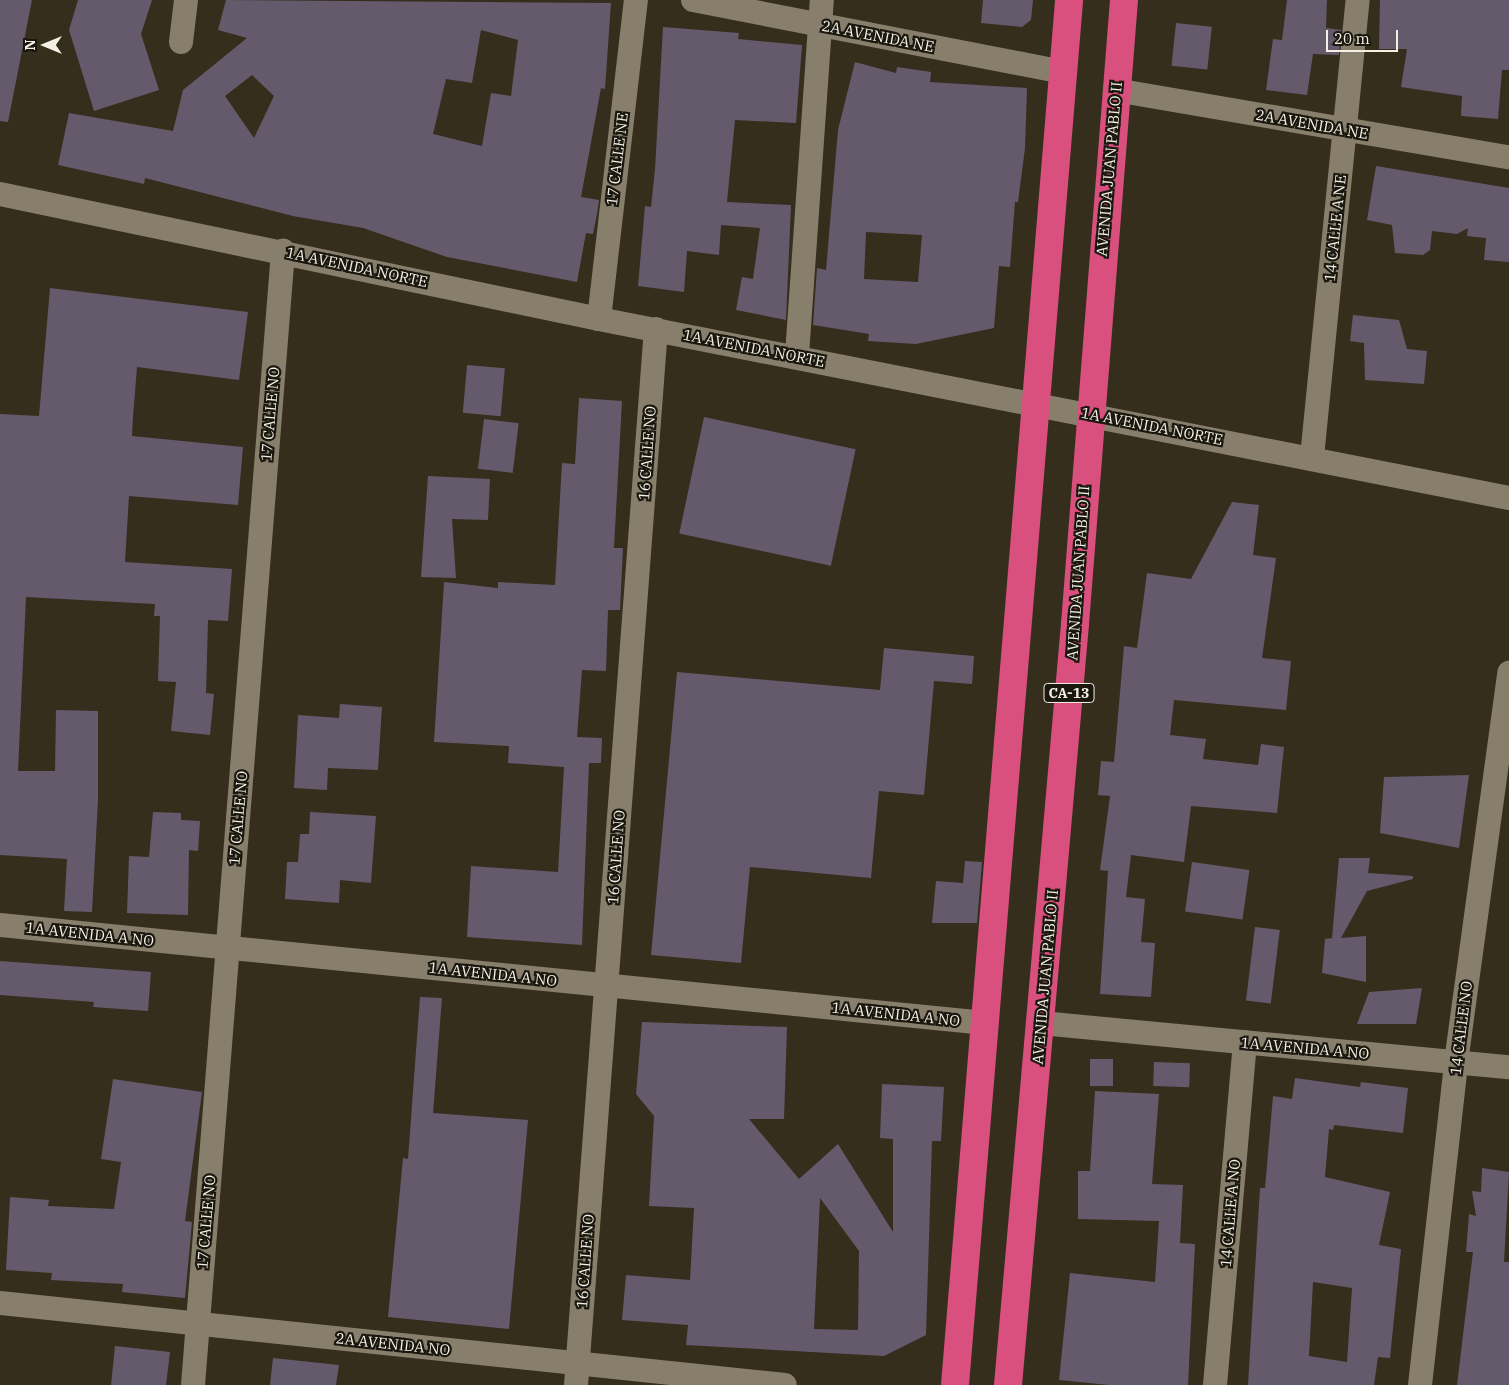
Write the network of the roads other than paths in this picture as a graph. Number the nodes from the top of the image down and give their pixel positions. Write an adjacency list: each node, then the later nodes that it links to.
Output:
1 (186, 0): 9 (street)
2 (636, 0): 16 (street, 17 CALLE NE)
3 (693, 0): 8 (street, 2A AVENIDA NE)
4 (822, 0): 8 (street)
5 (1069, 0): 10 (highway)
6 (1124, 0): 11 (highway, AVENIDA JUAN PABLO II / CA-13)
7 (1358, 0): 12 (street, 14 CALLE A NE)
8 (820, 24): 10 (street, 2A AVENIDA NE); 18 (street)
9 (181, 42)
10 (1063, 72): 19 (highway)
11 (1115, 90): 12 (street, 2A AVENIDA NE); 20 (highway, AVENIDA JUAN PABLO II / CA-13)
12 (1345, 130): 13 (street, 2A AVENIDA NE); 21 (street, 14 CALLE A NE)
13 (1509, 157)
14 (0, 194): 15 (street, 1A AVENIDA NORTE)
15 (283, 251): 16 (street, 1A AVENIDA NORTE); 25 (street, 17 CALLE NO)
16 (599, 319): 17 (street, 1A AVENIDA NORTE)
17 (656, 329): 18 (street, 1A AVENIDA NORTE); 26 (street, 16 CALLE NO)
18 (797, 355): 19 (street, 1A AVENIDA NORTE)
19 (1036, 404): 20 (street, 1A AVENIDA NORTE); 27 (highway)
20 (1090, 414): 21 (street, 1A AVENIDA NORTE); 28 (highway, AVENIDA JUAN PABLO II / CA-13)
21 (1312, 457): 22 (street, 1A AVENIDA NORTE)
22 (1509, 498)
23 (1509, 673): 30 (street, 14 CALLE NO)
24 (0, 925): 25 (street, 1A AVENIDA A NO)
25 (228, 948): 26 (street, 1A AVENIDA A NO); 33 (street, 17 CALLE NO)
26 (606, 986): 27 (street, 1A AVENIDA A NO); 34 (street, 16 CALLE NO)
27 (985, 1023): 37 (highway)
28 (1041, 1023): 29 (street, 1A AVENIDA A NO); 38 (highway, AVENIDA JUAN PABLO II / CA-13)
29 (1245, 1042): 30 (street, 1A AVENIDA A NO); 39 (street, 14 CALLE A NO)
30 (1456, 1062): 31 (street, 1A AVENIDA A NO); 40 (street, 14 CALLE NO)
31 (1509, 1067)
32 (0, 1303): 33 (street, 2A AVENIDA NO)
33 (198, 1323): 34 (street, 2A AVENIDA NO); 35 (street, 17 CALLE NO)
34 (577, 1374): 36 (street, 2A AVENIDA NO)
35 (193, 1385)
36 (785, 1385)
37 (955, 1385)
38 (1008, 1385)
39 (1215, 1385)
40 (1420, 1385)

